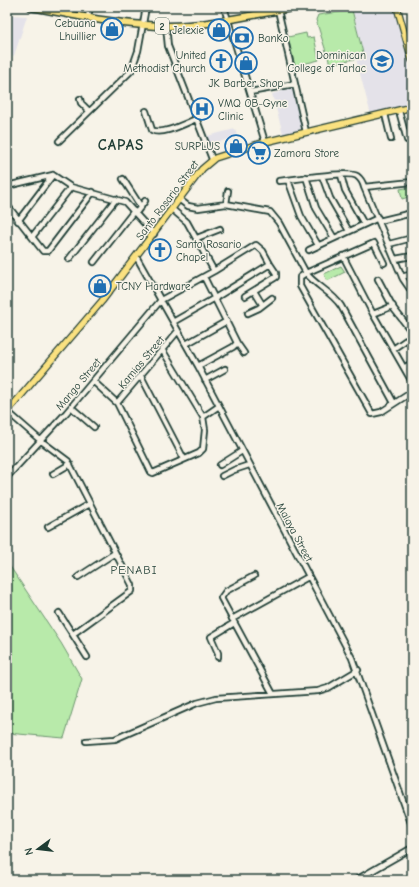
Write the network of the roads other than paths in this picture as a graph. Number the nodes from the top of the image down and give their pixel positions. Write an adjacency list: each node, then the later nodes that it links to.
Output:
1 (31, 7): 8 (highway, 2)
2 (90, 7): 8 (street)
3 (146, 7): 10 (street)
4 (224, 7): 9 (street)
5 (297, 7): 7 (highway, 2)
6 (397, 7): 12 (main road)
7 (278, 10): 9 (highway, 2); 13 (street)
8 (88, 17): 10 (highway, 2)
9 (228, 18): 11 (highway, 2); 14 (street)
10 (142, 24): 11 (highway, 2); 17 (street)
11 (166, 26): 21 (street)
12 (412, 60)
13 (295, 84): 14 (street); 22 (street)
14 (250, 92): 26 (street)
15 (80, 99): 17 (street)
16 (412, 107): 19 (main road, Santo Rosario Street)
17 (89, 111): 25 (street)
18 (146, 111): 21 (street)
19 (399, 111): 20 (main road, Santo Rosario Street); 24 (street)
20 (385, 114): 22 (main road, Santo Rosario Street); 23 (street)
21 (196, 119): 27 (street)
22 (306, 132): 26 (main road, Santo Rosario Street)
23 (391, 139)
24 (407, 140)
25 (59, 141)
26 (265, 142): 27 (main road, Santo Rosario Street)
27 (212, 159): 42 (main road, Santo Rosario Street)
28 (53, 175): 36 (street); 37 (street); 51 (street)
29 (341, 175): 30 (street); 38 (street); 52 (street)
30 (322, 176): 31 (street); 54 (street)
31 (306, 177): 33 (street); 58 (street)
32 (123, 179): 46 (street)
33 (288, 180): 34 (street); 61 (street)
34 (279, 181)
35 (412, 182): 38 (street)
36 (7, 186)
37 (71, 186): 40 (street); 56 (street)
38 (364, 187): 50 (street)
39 (228, 191): 44 (street)
40 (93, 192): 41 (street); 56 (street)
41 (116, 199): 48 (street); 66 (street)
42 (180, 200): 44 (street); 47 (main road, Santo Rosario Street)
43 (145, 201): 46 (street)
44 (226, 204): 72 (street)
45 (7, 205): 51 (street)
46 (141, 207): 48 (street)
47 (173, 210): 55 (main road, Santo Rosario Street); 57 (street)
48 (135, 212): 55 (street); 68 (street)
49 (412, 213): 50 (street)
50 (378, 220): 52 (street); 60 (street)
51 (18, 221): 56 (street)
52 (364, 224): 54 (street)
53 (220, 229): 57 (street)
54 (349, 231): 58 (street)
55 (154, 234): 65 (main road, Santo Rosario Street)
56 (32, 237)
57 (197, 238): 71 (street)
58 (334, 238): 61 (street)
59 (412, 238): 60 (street)
60 (388, 244): 67 (street)
61 (318, 245): 62 (street)
62 (309, 250)
63 (343, 256): 69 (street); 72 (street); 86 (street)
64 (412, 256): 67 (street)
65 (137, 258): 82 (street, Malaya Street); 110 (main road, Santo Rosario Street)
66 (69, 259)
67 (395, 259): 75 (street)
68 (94, 262)
69 (384, 263)
70 (270, 264): 71 (street); 77 (street); 80 (street)
71 (214, 271): 74 (street)
72 (306, 273): 107 (street); 107 (street)
73 (412, 274): 75 (street)
74 (204, 277): 80 (street); 82 (street)
75 (402, 277): 78 (street)
76 (378, 279): 84 (street)
77 (254, 291): 79 (street); 83 (street)
78 (412, 292)
79 (245, 296)
80 (215, 298): 87 (street); 88 (street)
81 (272, 298): 83 (street)
82 (161, 300): 88 (street, Malaya Street); 103 (street, Mango Street)
83 (262, 304): 85 (street)
84 (393, 306): 86 (street); 90 (street)
85 (248, 313)
86 (373, 314): 94 (street)
87 (227, 321): 92 (street); 93 (street)
88 (173, 322): 89 (street, Malaya Street)
89 (178, 331): 93 (street, Malaya Street); 95 (street, Kamias Street)
90 (412, 332)
91 (406, 340): 94 (street)
92 (237, 343): 96 (street); 98 (street)
93 (186, 344): 98 (street, Malaya Street)
94 (392, 349): 99 (street)
95 (163, 351): 101 (street, Kamias Street); 111 (street)
96 (244, 352)
97 (412, 363): 99 (street)
98 (198, 366): 102 (street, Malaya Street)
99 (404, 368): 104 (street)
100 (224, 369): 102 (street)
101 (141, 376): 106 (street, Kamias Street); 115 (street)
102 (205, 380): 108 (street, Malaya Street)
103 (93, 381): 106 (street); 109 (street, Mango Street)
104 (412, 382)
105 (412, 392): 107 (street)
106 (118, 403): 115 (street)
107 (394, 403)
108 (218, 406): 111 (street); 114 (street, Malaya Street)
109 (71, 407): 112 (street); 113 (street, Mango Street)
110 (7, 412): 113 (street)
111 (203, 417): 115 (street)
112 (94, 427)
113 (40, 440): 116 (street); 121 (street, Mango Street)
114 (242, 451): 117 (street); 118 (street, Malaya Street)
115 (184, 459)
116 (70, 464): 119 (street); 122 (street)
117 (220, 465)
118 (249, 465): 120 (street); 127 (street, Malaya Street)
119 (53, 474)
120 (222, 476)
121 (7, 478)
122 (89, 504): 123 (street); 124 (street)
123 (48, 528)
124 (115, 553): 126 (street); 130 (street)
125 (254, 576): 129 (street)
126 (78, 577)
127 (308, 577): 129 (street); 133 (street, Malaya Street)
128 (58, 614): 130 (street)
129 (233, 621): 132 (street); 134 (street)
130 (73, 634): 131 (street)
131 (88, 657)
132 (218, 657)
133 (358, 670): 134 (street); 136 (street, Malaya Street)
134 (273, 694): 135 (street)
135 (86, 741)
136 (412, 826)
137 (412, 848): 138 (street)
138 (356, 880)

